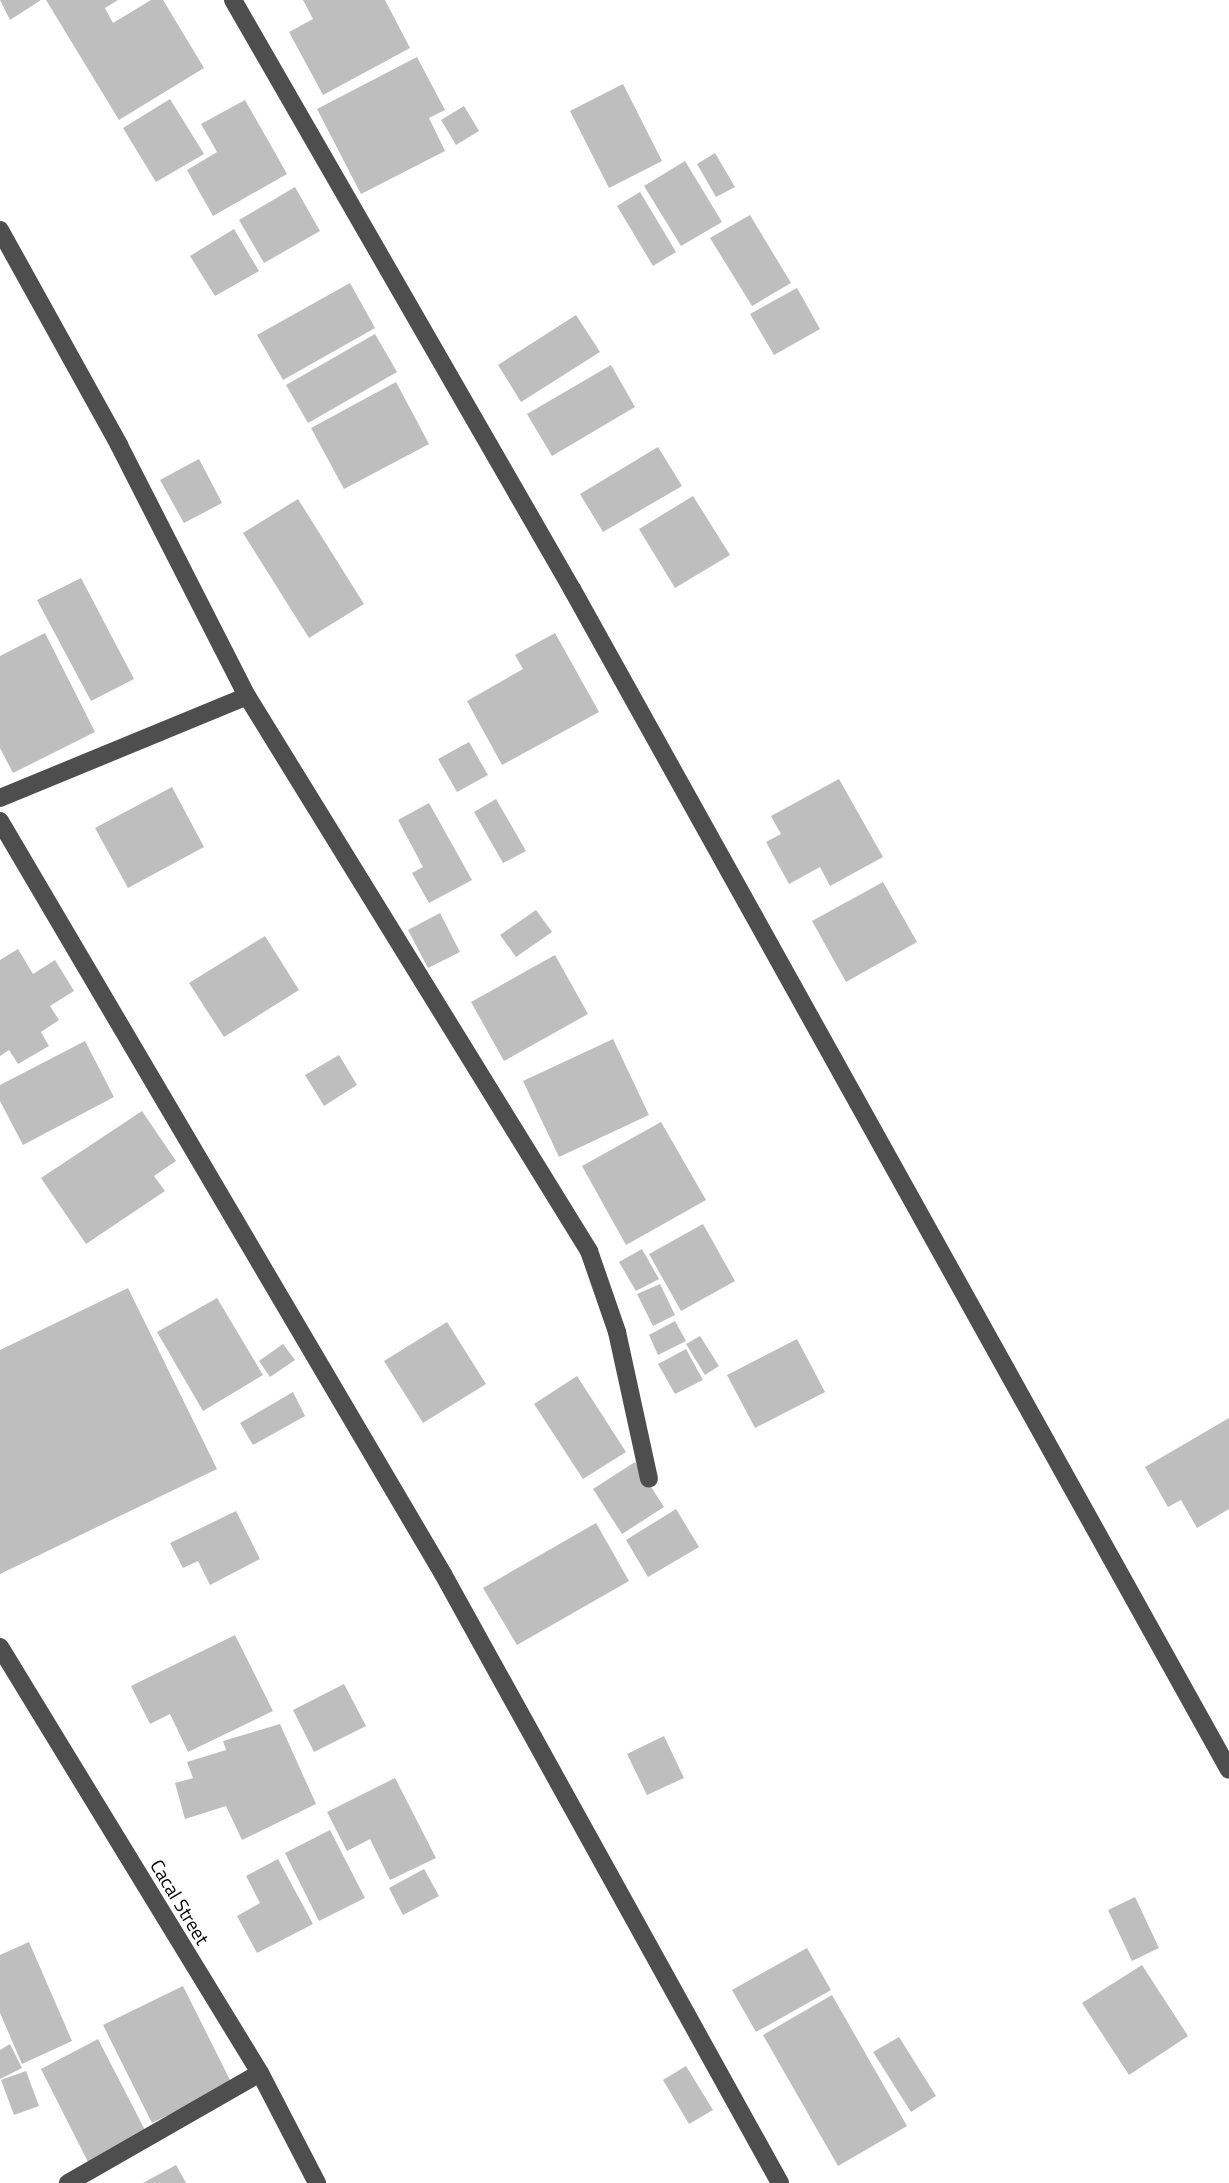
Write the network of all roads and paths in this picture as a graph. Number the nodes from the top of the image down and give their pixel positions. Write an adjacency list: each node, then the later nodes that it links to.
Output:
1 (233, 0): 8 (street)
2 (0, 230): 3 (street)
3 (247, 696): 4 (street); 6 (street)
4 (0, 799)
5 (0, 821): 12 (street)
6 (649, 1479)
7 (0, 1647): 9 (street, Cacal Street)
8 (1229, 1770)
9 (260, 2073): 10 (street); 11 (street, Cacal Street)
10 (68, 2183)
11 (317, 2183)
12 (780, 2183)

